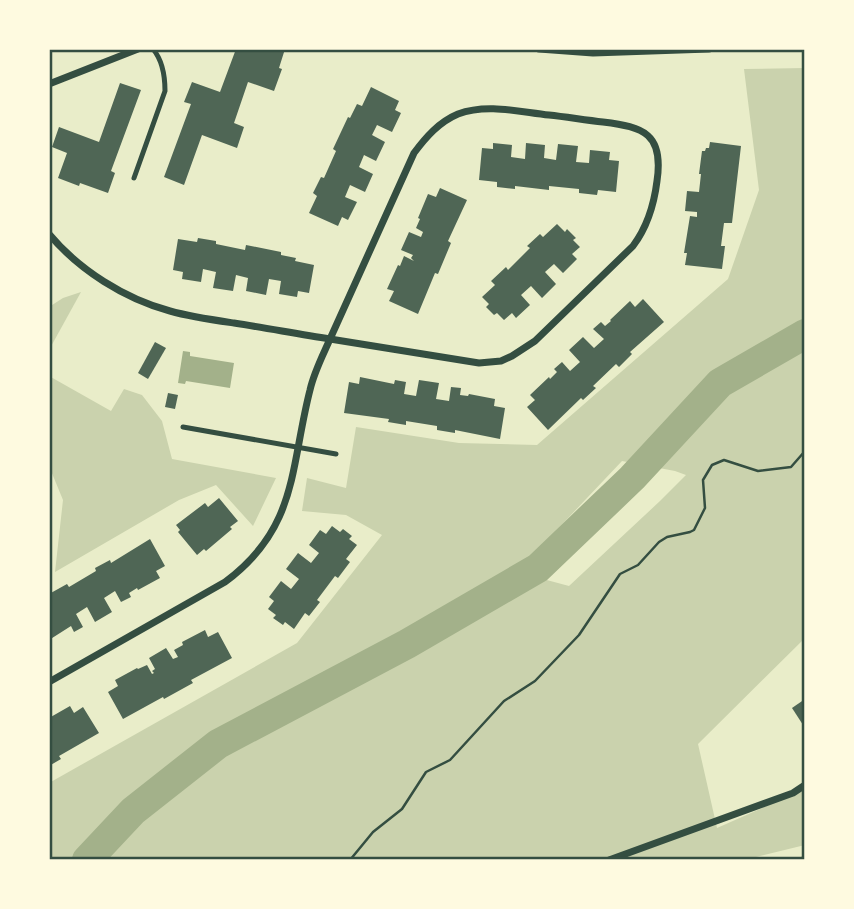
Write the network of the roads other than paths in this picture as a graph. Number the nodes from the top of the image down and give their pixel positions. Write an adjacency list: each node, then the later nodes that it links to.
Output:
1 (138, 49): 5 (street)
2 (153, 49): 6 (lane)
3 (539, 49): 4 (street)
4 (709, 49)
5 (49, 84)
6 (134, 178)
7 (49, 234): 8 (street)
8 (330, 339): 8 (street); 10 (street)
9 (183, 427): 10 (lane)
10 (299, 447): 11 (lane); 12 (street)
11 (336, 454)
12 (49, 682)
13 (805, 785): 14 (street)
14 (609, 860)

